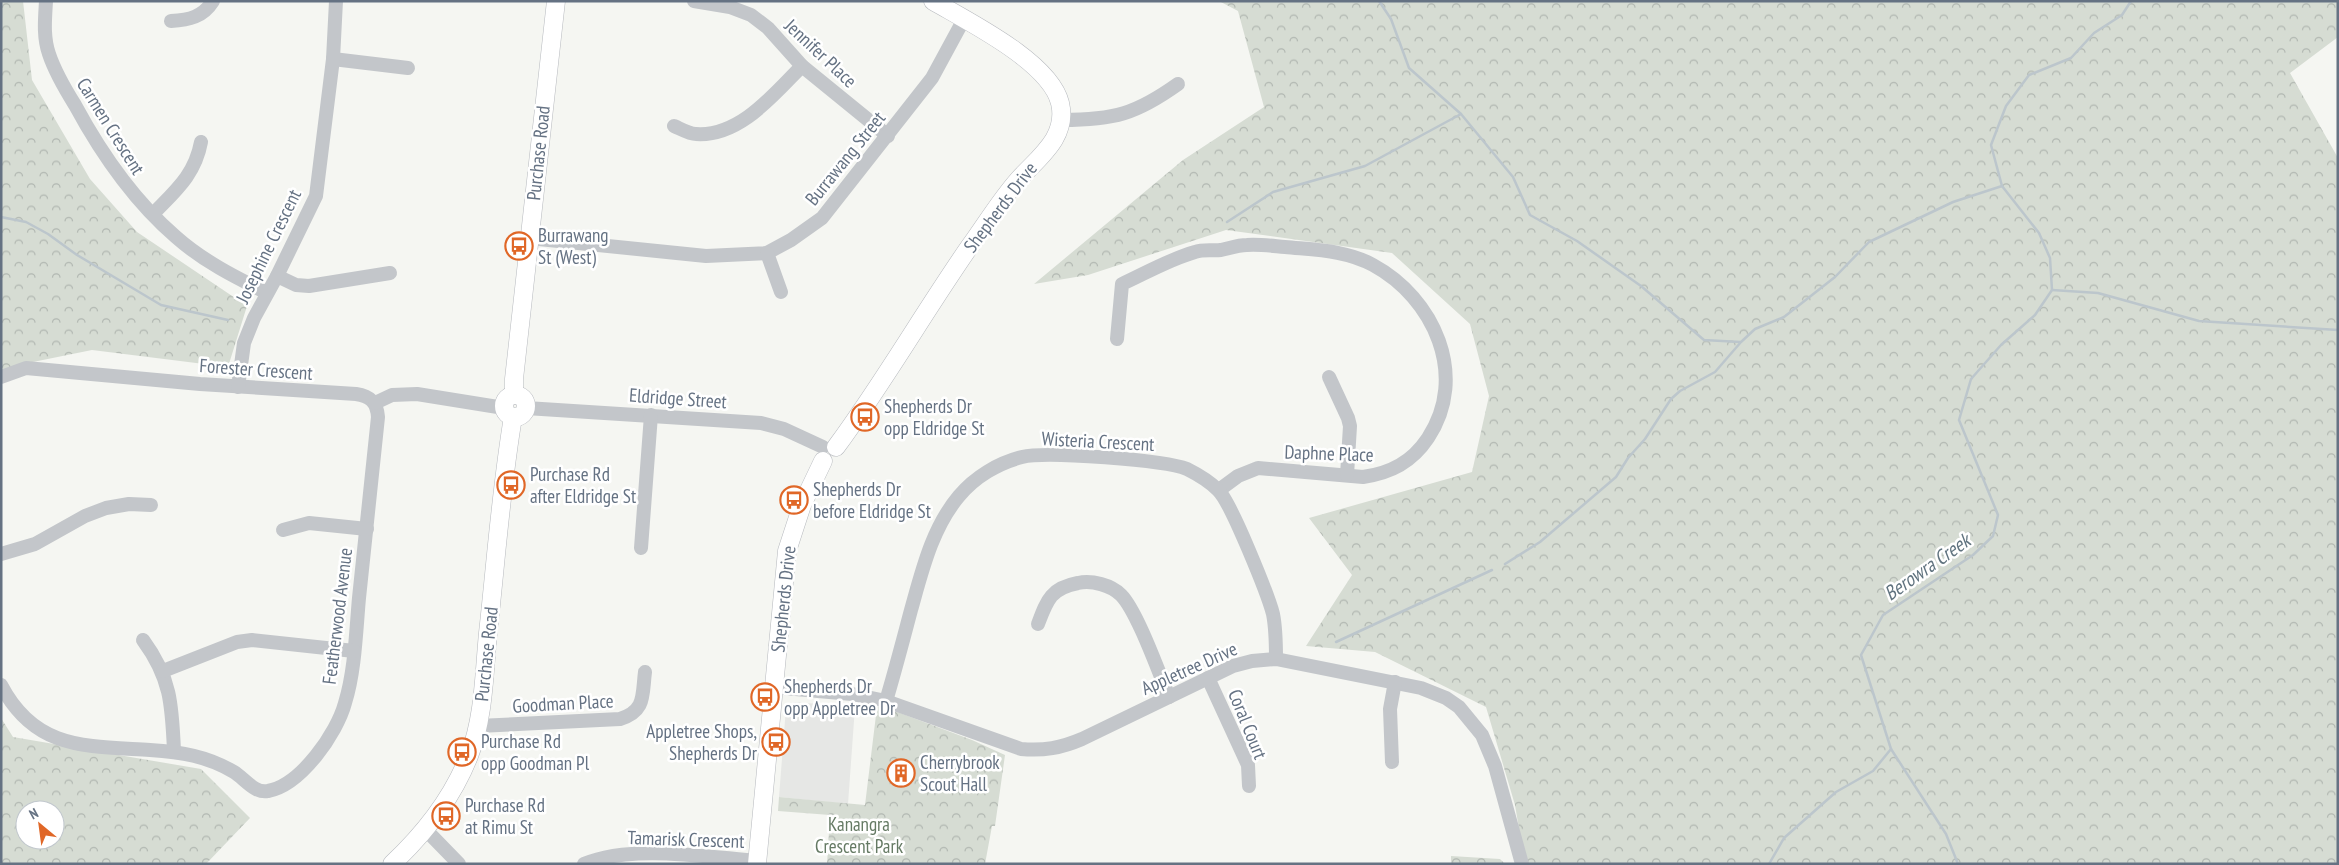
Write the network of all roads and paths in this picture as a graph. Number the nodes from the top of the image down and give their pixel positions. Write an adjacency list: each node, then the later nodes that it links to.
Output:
1 (46, 1): 17 (street, Carmen Crescent)
2 (213, 1): 8 (street)
3 (336, 1): 9 (street, Josephine Crescent)
4 (556, 1): 18 (main road, Purchase Road)
5 (694, 1): 10 (street, Jennifer Place)
6 (933, 1): 7 (main road)
7 (964, 19): 13 (main road); 15 (street, Burrawang Street)
8 (171, 21)
9 (333, 59): 11 (street); 21 (street, Josephine Crescent)
10 (802, 66): 14 (street); 15 (street, Jennifer Place)
11 (408, 68)
12 (1178, 84): 13 (street)
13 (1062, 120): 31 (main road, Shepherds Drive)
14 (674, 126)
15 (888, 136): 19 (street, Burrawang Street)
16 (202, 142): 17 (street)
17 (153, 214): 23 (street, Carmen Crescent)
18 (529, 238): 19 (street, Burrawang Street); 29 (main road, Purchase Road)
19 (767, 253): 22 (street)
20 (390, 273): 21 (street)
21 (277, 276): 23 (street, Josephine Crescent)
22 (781, 292)
23 (266, 293): 27 (street, Josephine Crescent)
24 (1117, 339): 32 (street, Daphne Place)
25 (1, 377): 27 (street, Forester Crescent)
26 (1329, 377): 32 (street)
27 (238, 387): 28 (street, Forester Crescent)
28 (375, 403): 29 (street); 35 (street, Featherwood Avenue)
29 (514, 407): 30 (street, Eldridge Street); 51 (main road, Purchase Road)
30 (651, 415): 31 (street, Eldridge Street); 37 (street)
31 (827, 452): 48 (main road, Shepherds Drive)
32 (1347, 476): 33 (street, Daphne Place)
33 (1219, 490): 42 (street, Wisteria Crescent); 50 (street, Wisteria Crescent)
34 (151, 505): 38 (street)
35 (366, 529): 36 (street); 41 (street, Featherwood Avenue)
36 (283, 530)
37 (641, 548)
38 (1, 554)
39 (1038, 624): 49 (street)
40 (143, 640): 43 (street)
41 (354, 651): 43 (street); 52 (street, Featherwood Avenue)
42 (1276, 659): 45 (street, Appletree Drive); 46 (street, Appletree Drive)
43 (163, 671): 52 (street)
44 (645, 672): 51 (street, Goodman Place)
45 (1208, 678): 49 (street, Appletree Drive); 54 (street, Coral Court)
46 (1395, 682): 53 (street); 60 (street, Appletree Drive)
47 (1, 685): 52 (street)
48 (773, 687): 50 (street, Appletree Drive); 56 (main road, Shepherds Drive)
49 (1169, 697): 50 (street, Appletree Drive)
50 (886, 701)
51 (478, 726): 55 (main road, Purchase Road)
52 (174, 751)
53 (1392, 762)
54 (1249, 786)
55 (426, 830): 57 (main road, Purchase Road); 58 (street)
56 (758, 862): 59 (street, Tamarisk Crescent)
57 (392, 864)
58 (459, 864)
59 (584, 864)
60 (1522, 864)

